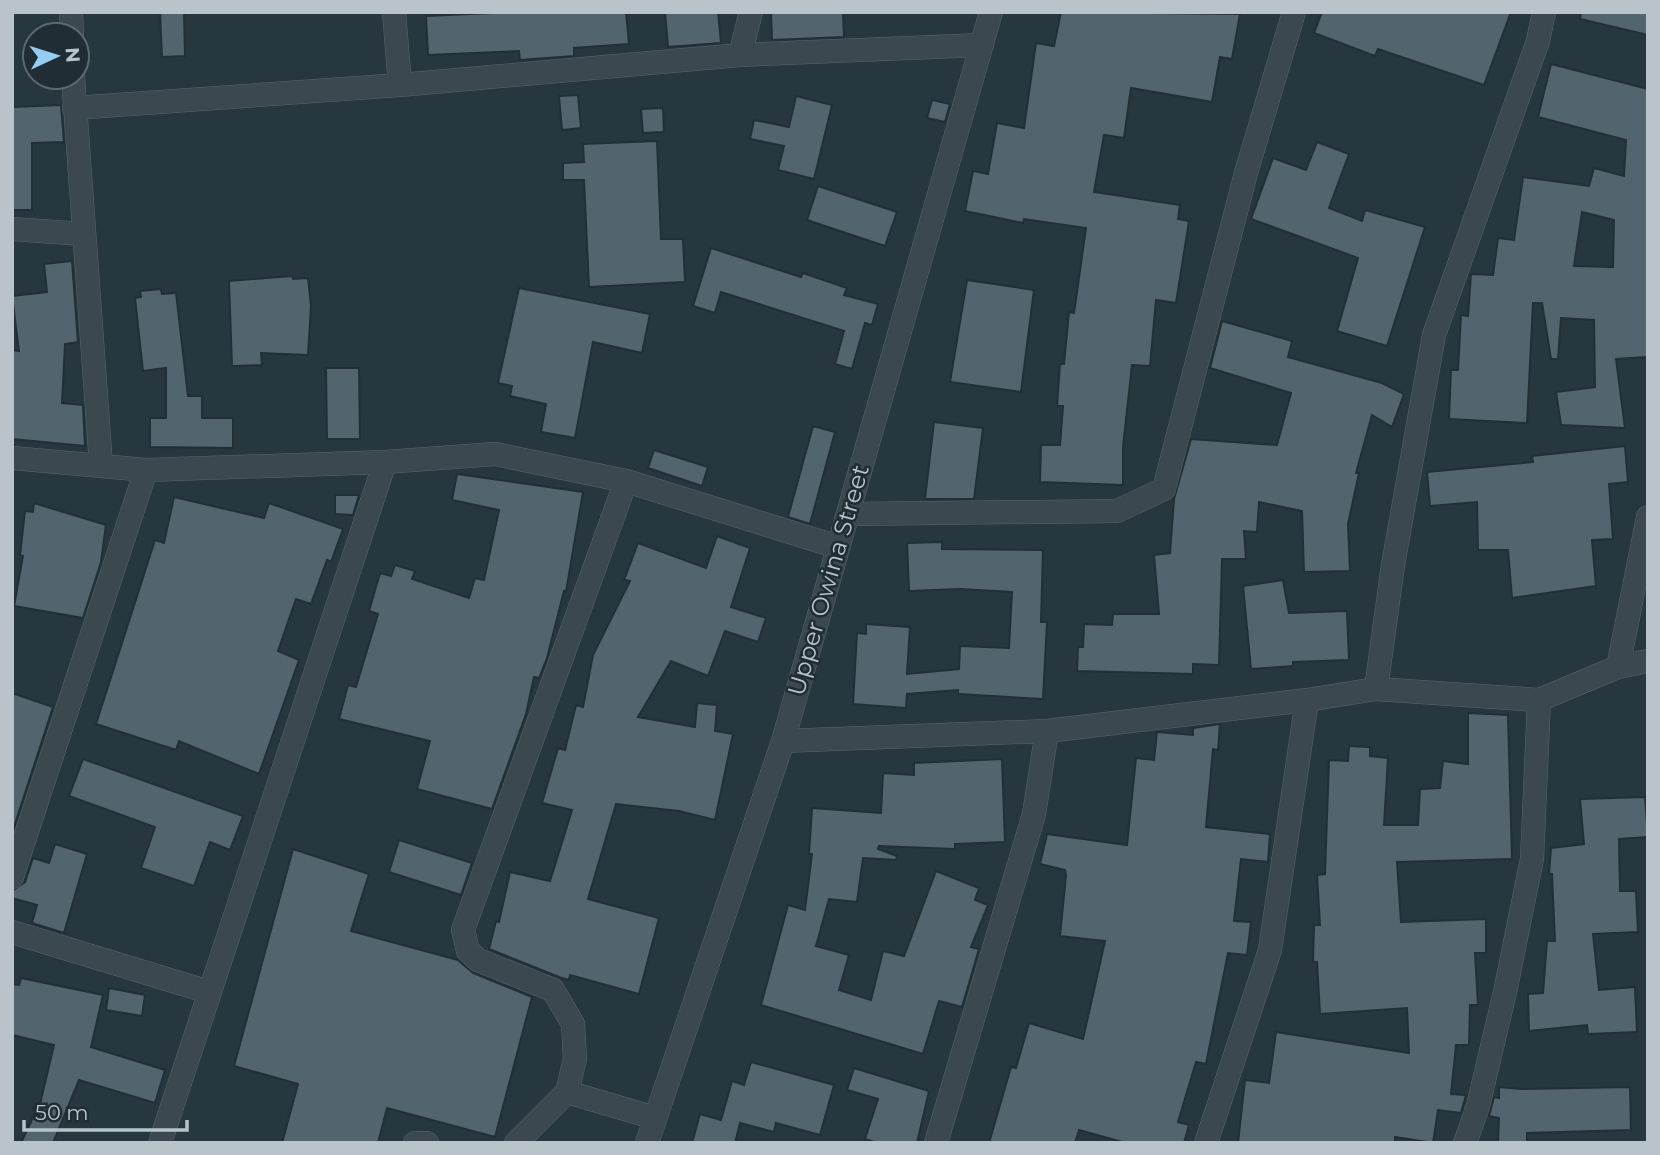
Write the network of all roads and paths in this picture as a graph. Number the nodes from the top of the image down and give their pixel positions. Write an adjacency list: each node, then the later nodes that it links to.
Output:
1 (394, 12): 8 (street)
2 (751, 12): 7 (street)
3 (991, 12): 6 (street, Upper Owina Street)
4 (1294, 12): 18 (street)
5 (1544, 12): 23 (street)
6 (982, 44): 7 (street); 18 (street, Upper Owina Street)
7 (740, 55): 8 (street)
8 (400, 85): 10 (street)
9 (74, 91): 10 (street)
10 (75, 108): 12 (street)
11 (12, 229): 12 (street)
12 (83, 234): 15 (street)
13 (12, 458): 15 (street)
14 (385, 462): 16 (street); 17 (street); 30 (street)
15 (100, 465): 16 (street)
16 (146, 470): 28 (street)
17 (626, 481): 20 (street); 31 (street)
18 (848, 514): 20 (street, Upper Owina Street)
19 (1648, 517): 22 (street)
20 (838, 547): 27 (street, Upper Owina Street)
21 (1648, 661): 22 (street)
22 (1618, 667): 25 (street)
23 (1376, 689): 24 (street); 25 (street)
24 (1307, 700): 26 (street); 39 (street)
25 (1539, 700): 40 (street)
26 (1047, 731): 27 (street); 38 (street)
27 (782, 741): 32 (street, Upper Owina Street)
28 (12, 877)
29 (12, 932): 30 (street)
30 (209, 992): 33 (street)
31 (567, 1092): 32 (street); 36 (street)
32 (655, 1118): 37 (street, Upper Owina Street)
33 (160, 1143)
34 (415, 1143): 35 (street)
35 (428, 1143)
36 (516, 1143)
37 (647, 1143)
38 (936, 1143)
39 (1206, 1143)
40 (1465, 1143)

